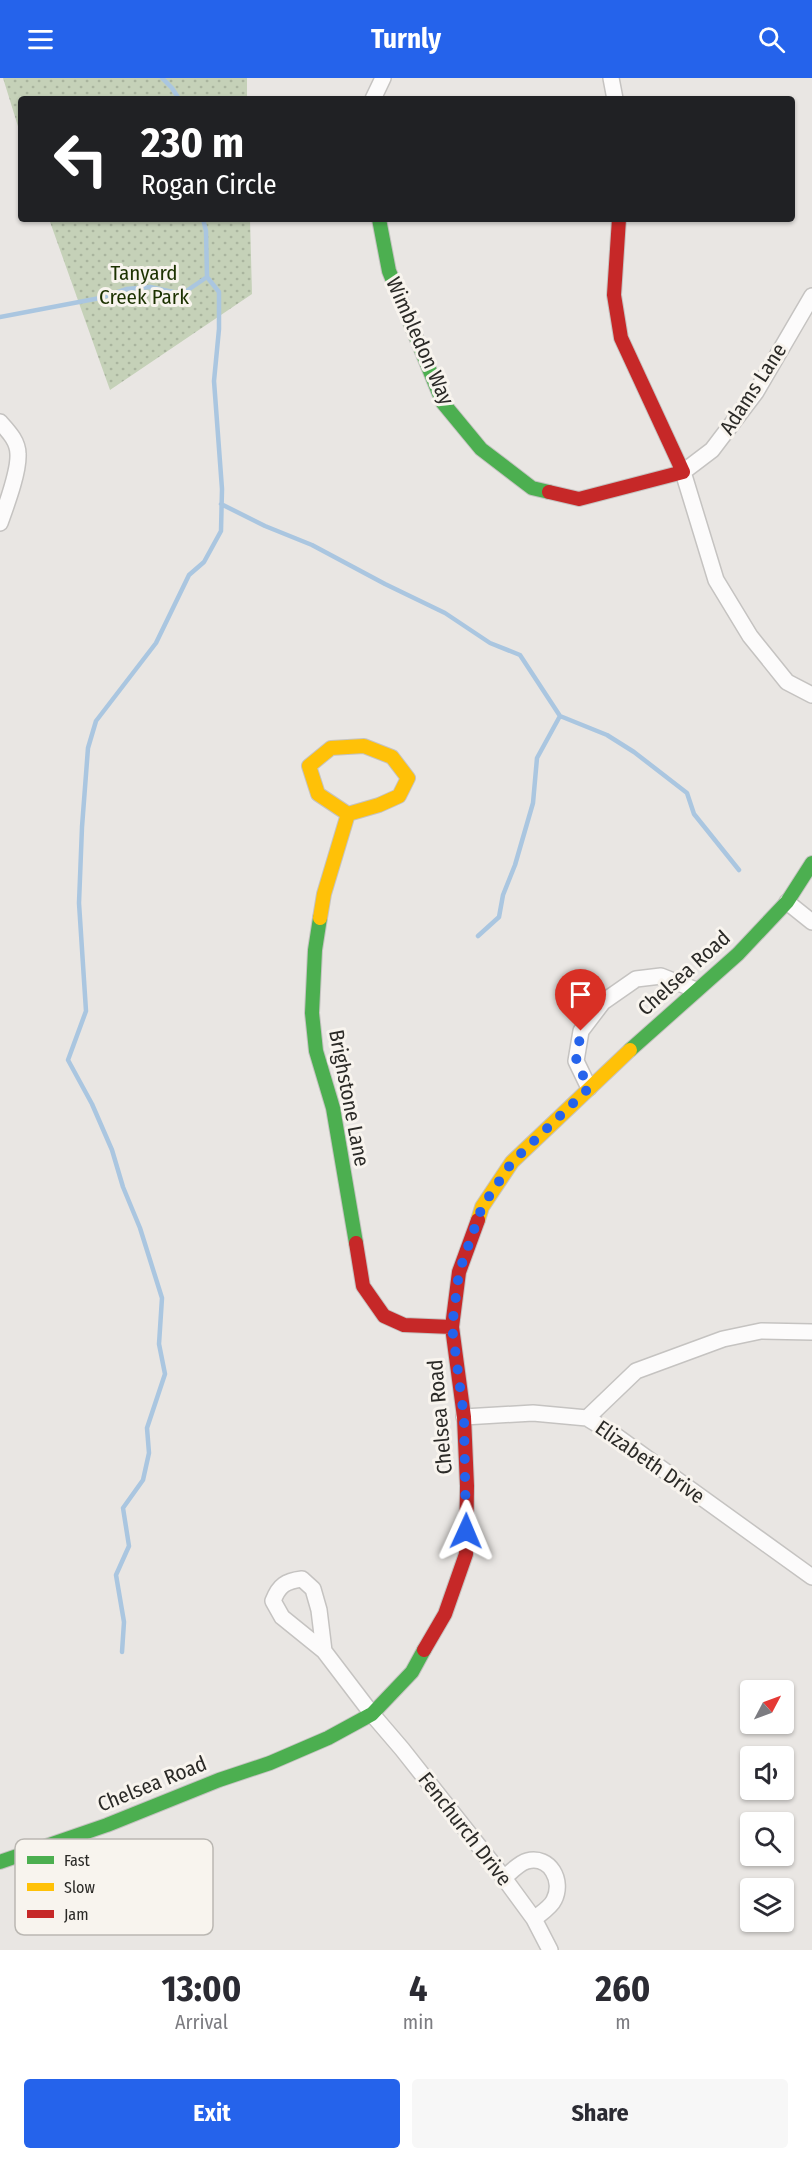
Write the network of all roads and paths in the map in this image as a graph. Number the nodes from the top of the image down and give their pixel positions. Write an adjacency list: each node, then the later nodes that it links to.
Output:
1 (383, 78): 3 (street)
2 (611, 78): 4 (street)
3 (374, 96)
4 (614, 96)
5 (380, 222): 9 (street, Wimbledon Way)
6 (619, 222): 9 (street)
7 (812, 296): 9 (street, Adams Lane)
8 (0, 422): 10 (street)
9 (683, 472): 11 (street)
10 (0, 523)
11 (812, 695)
12 (348, 814): 12 (street); 18 (street, Brighstone Lane)
13 (812, 863): 14 (street, Chelsea Road)
14 (787, 902): 15 (street); 16 (street, Chelsea Road)
15 (812, 922)
16 (696, 990): 17 (street, Chelsea Road); 17 (street)
17 (589, 1088): 18 (street, Chelsea Road)
18 (452, 1327): 20 (street, Chelsea Road)
19 (812, 1332): 21 (street)
20 (464, 1417): 21 (street, Elizabeth Drive); 24 (street, Chelsea Road)
21 (586, 1418): 22 (street, Elizabeth Drive)
22 (812, 1577)
23 (324, 1651): 23 (street, Fenchurch Drive); 24 (street, Fenchurch Drive)
24 (372, 1714): 25 (street, Chelsea Road); 28 (street, Fenchurch Drive)
25 (67, 1839)
26 (15, 1857): 27 (street, Chelsea Road)
27 (0, 1862)
28 (504, 1878): 29 (street, Fenchurch Drive); 29 (street)
29 (534, 1919): 30 (street, Fenchurch Drive)
30 (550, 1950)

